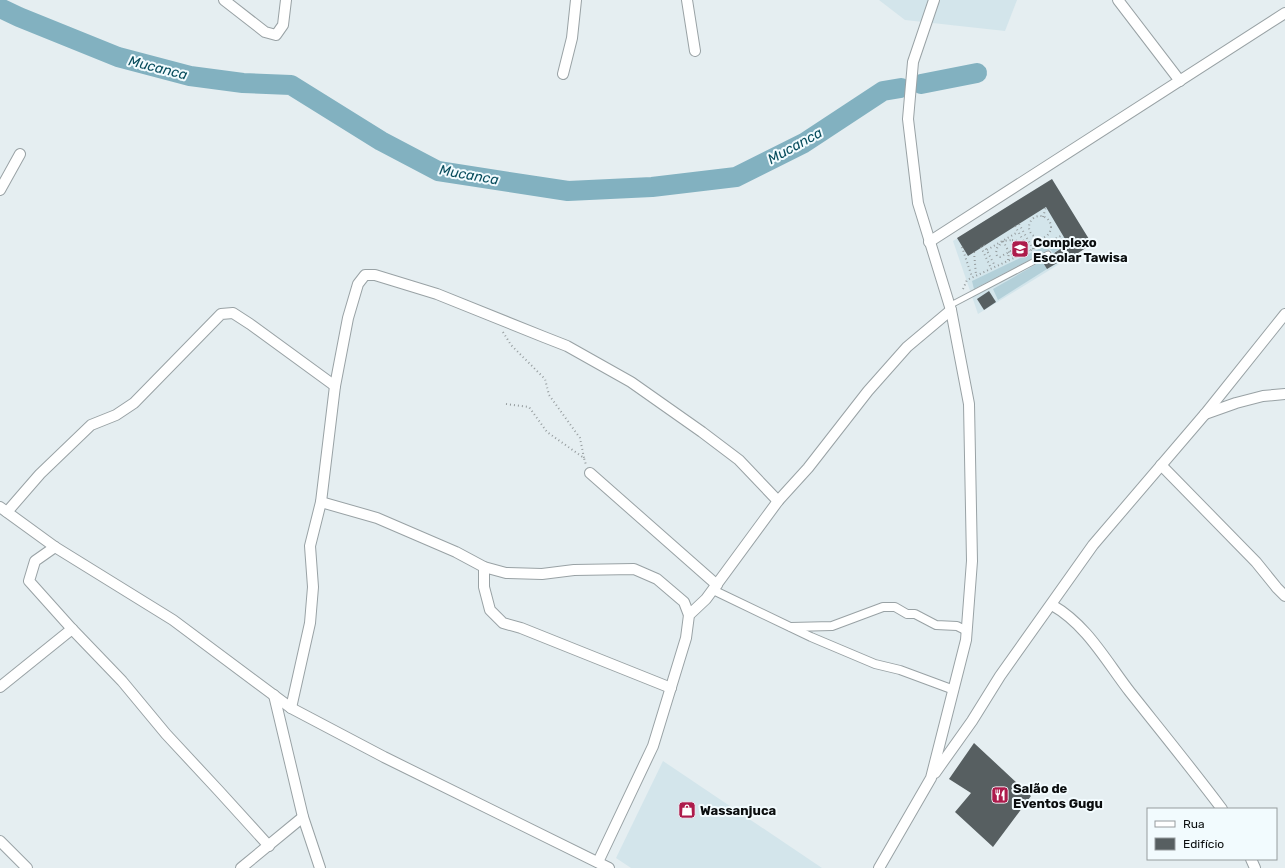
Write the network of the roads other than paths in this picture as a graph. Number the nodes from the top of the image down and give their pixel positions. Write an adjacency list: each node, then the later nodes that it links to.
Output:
1 (224, 0): 2 (street)
2 (286, 0)
3 (576, 0): 9 (street)
4 (687, 0): 8 (street)
5 (934, 0): 13 (street)
6 (1118, 0): 10 (street)
7 (1285, 13): 10 (street)
8 (695, 51)
9 (562, 74)
10 (1180, 81): 13 (street)
11 (20, 154): 12 (street)
12 (0, 190)
13 (929, 242): 15 (street)
14 (1048, 254): 15 (lane)
15 (950, 308): 22 (street); 33 (street)
16 (1285, 314): 19 (street)
17 (335, 386): 22 (street); 23 (street); 24 (street)
18 (1285, 394): 19 (street)
19 (1205, 414): 20 (street)
20 (1161, 464): 28 (street); 29 (street)
21 (590, 473): 27 (street)
22 (778, 501): 27 (street)
23 (321, 502): 26 (street); 38 (street)
24 (4, 509): 25 (street)
25 (55, 547): 32 (street); 37 (street)
26 (484, 567): 30 (street); 35 (street)
27 (715, 587): 30 (street); 31 (street)
28 (1285, 596)
29 (1052, 605): 39 (street); 40 (street)
30 (688, 615): 35 (street)
31 (790, 627): 33 (street); 36 (street)
32 (72, 629): 34 (street); 43 (street)
33 (967, 631): 36 (street)
34 (0, 687)
35 (671, 688): 44 (street)
36 (954, 690): 39 (street)
37 (274, 695): 38 (street); 41 (street)
38 (291, 708): 44 (street)
39 (931, 778): 49 (street)
40 (1221, 808)
41 (303, 817): 43 (street); 47 (street)
42 (0, 841): 45 (street)
43 (268, 846): 46 (street)
44 (598, 862): 48 (street)
45 (26, 868)
46 (241, 868)
47 (320, 868)
48 (609, 868)
49 (879, 868)

